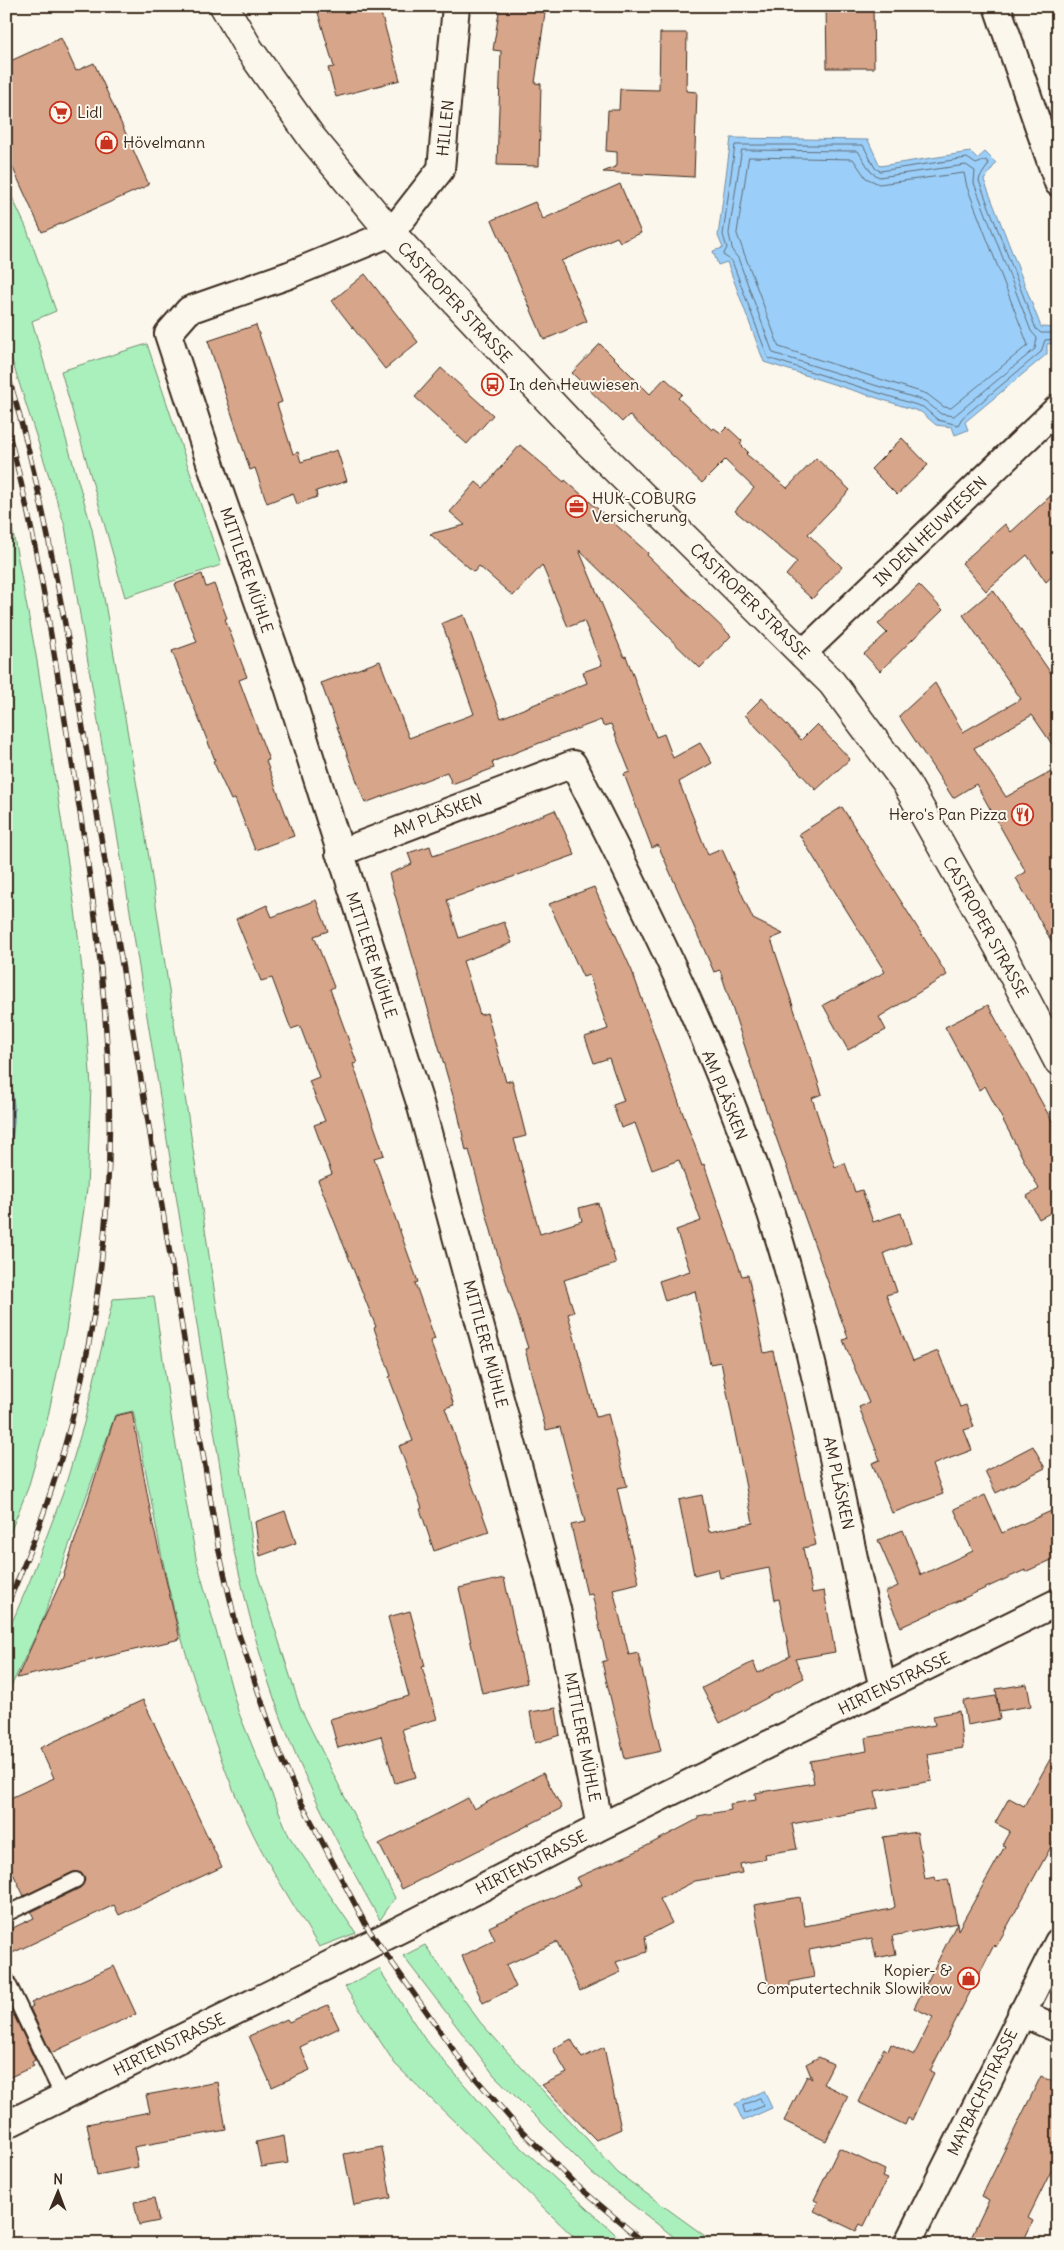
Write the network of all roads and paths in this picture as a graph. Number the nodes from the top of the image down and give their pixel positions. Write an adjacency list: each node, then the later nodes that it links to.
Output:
1 (224, 6): 5 (main road, CASTROPER STRASSE)
2 (456, 6): 5 (street, HILLEN)
3 (997, 6): 4 (street)
4 (1058, 184)
5 (390, 233): 7 (main road, CASTROPER STRASSE); 8 (street, MITTLERE MÜHLE)
6 (1058, 408): 7 (street, IN DEN HEUWIESEN)
7 (802, 654): 9 (main road, CASTROPER STRASSE)
8 (339, 853): 11 (street, AM PLÄSKEN); 12 (street, MITTLERE MÜHLE)
9 (1058, 1061)
10 (1058, 1602): 11 (street, HIRTENSTRASSE)
11 (883, 1688): 12 (street, HIRTENSTRASSE)
12 (600, 1827): 19 (street, HIRTENSTRASSE)
13 (76, 1880): 14 (lane)
14 (6, 1914)
15 (1058, 1942): 17 (street, MAYBACHSTRASSE)
16 (6, 1979): 19 (lane)
17 (1021, 2013): 18 (street); 21 (street, MAYBACHSTRASSE)
18 (1058, 2029)
19 (63, 2097): 20 (street, HIRTENSTRASSE)
20 (6, 2125)
21 (907, 2244)

